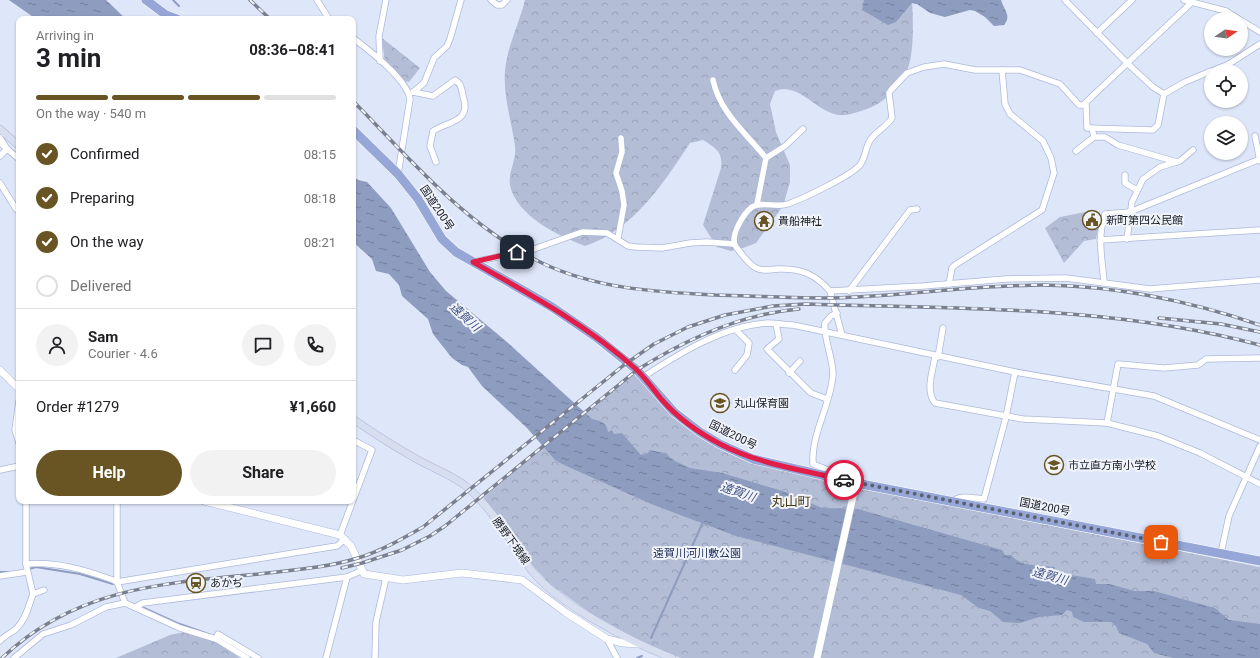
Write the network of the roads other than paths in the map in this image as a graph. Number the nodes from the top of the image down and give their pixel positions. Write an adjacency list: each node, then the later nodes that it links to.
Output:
1 (146, 0): 11 (highway)
2 (317, 0): 12 (street)
3 (386, 0): 17 (street)
4 (461, 0): 23 (street)
5 (491, 0): 6 (street)
6 (507, 0)
7 (1065, 0): 14 (street)
8 (1132, 0): 14 (street)
9 (1184, 0): 10 (street)
10 (1191, 3): 13 (street); 18 (street)
11 (169, 16)
12 (327, 16)
13 (1260, 32)
14 (1097, 33): 18 (street)
15 (356, 41): 17 (street)
16 (1260, 44): 19 (street)
17 (380, 61): 23 (street)
18 (1128, 64): 24 (street); 25 (street)
19 (1229, 64)
20 (1002, 70): 25 (street); 50 (street); 62 (street)
21 (1204, 74): 24 (street)
22 (713, 80): 42 (street)
23 (411, 93): 44 (street); 46 (street)
24 (1164, 94): 26 (street)
25 (1086, 104): 26 (street)
26 (1092, 128): 31 (street)
27 (0, 129): 35 (main road)
28 (802, 129): 42 (street)
29 (356, 133): 46 (highway, 国道200号)
30 (1255, 136): 43 (street)
31 (1094, 137): 38 (street); 45 (street)
32 (0, 138): 37 (street)
33 (621, 138): 55 (street)
34 (0, 143): 37 (street)
35 (16, 143)
36 (1193, 150): 45 (street)
37 (10, 151): 39 (street); 40 (street); 41 (street)
38 (1076, 151)
39 (16, 154)
40 (0, 156)
41 (16, 156)
42 (766, 158): 50 (street)
43 (1260, 160): 53 (street)
44 (436, 162)
45 (1177, 162): 49 (street)
46 (398, 174): 59 (highway, 国道200号)
47 (1125, 175): 49 (street)
48 (0, 183): 51 (street)
49 (1137, 190): 53 (street)
50 (757, 204): 58 (street)
51 (16, 209)
52 (917, 209): 64 (street)
53 (1130, 212): 56 (street); 57 (street)
54 (1260, 230): 56 (street)
55 (618, 238): 58 (street); 59 (street)
56 (1127, 239): 57 (street)
57 (1100, 240): 61 (street)
58 (734, 244): 63 (street)
59 (473, 262): 78 (highway, 国道200号)
60 (1260, 280): 61 (street)
61 (1104, 282): 62 (street)
62 (949, 284): 64 (street)
63 (830, 291): 64 (street); 65 (street)
64 (848, 291)
65 (837, 313): 69 (street); 70 (street)
66 (776, 324): 68 (street); 69 (street); 77 (street)
67 (943, 328): 71 (street)
68 (736, 330): 75 (street); 78 (street)
69 (826, 332): 70 (street); 81 (street)
70 (842, 335): 71 (street)
71 (936, 357): 76 (street); 82 (street)
72 (1260, 358): 80 (street)
73 (800, 361): 77 (street)
74 (0, 370): 79 (street)
75 (735, 370)
76 (1015, 372): 80 (street); 82 (street)
77 (790, 373): 81 (street)
78 (643, 377): 93 (highway, 国道200号)
79 (16, 385)
80 (1114, 389): 85 (street); 87 (street)
81 (827, 399): 93 (street)
82 (1006, 417): 85 (street); 97 (street)
83 (356, 421): 118 (main road, 勝野下境線)
84 (16, 423): 86 (street)
85 (1108, 423): 92 (street)
86 (16, 433)
87 (1260, 440)
88 (356, 442): 96 (street)
89 (1260, 446): 92 (street)
90 (16, 467): 91 (street)
91 (0, 470)
92 (1246, 478): 94 (street); 103 (street)
93 (842, 480): 95 (highway, 国道200号)
94 (1260, 484)
95 (855, 485): 97 (highway, 国道200号); 126 (street)
96 (356, 496)
97 (952, 502): 103 (highway, 国道200号)
98 (26, 504): 105 (street)
99 (117, 504): 110 (street)
100 (214, 504): 102 (street)
101 (353, 504): 102 (street)
102 (342, 537): 106 (street); 110 (street)
103 (1221, 553): 104 (highway, 国道200号)
104 (1260, 561)
105 (27, 569): 107 (street); 110 (street); 112 (street)
106 (361, 571): 108 (street); 109 (street)
107 (0, 576)
108 (347, 577): 114 (street); 122 (street)
109 (386, 578): 116 (street); 123 (street)
110 (117, 582): 113 (street)
111 (44, 590): 112 (street)
112 (33, 594): 117 (street)
113 (125, 603): 114 (street); 119 (street)
114 (135, 607): 115 (street)
115 (217, 638): 120 (street); 121 (street)
116 (607, 639): 118 (street); 124 (street)
117 (0, 641)
118 (638, 644): 125 (main road, 勝野下境線)
119 (14, 658)
120 (247, 658)
121 (258, 658)
122 (326, 658)
123 (375, 658)
124 (617, 658)
125 (672, 658)
126 (817, 658)

